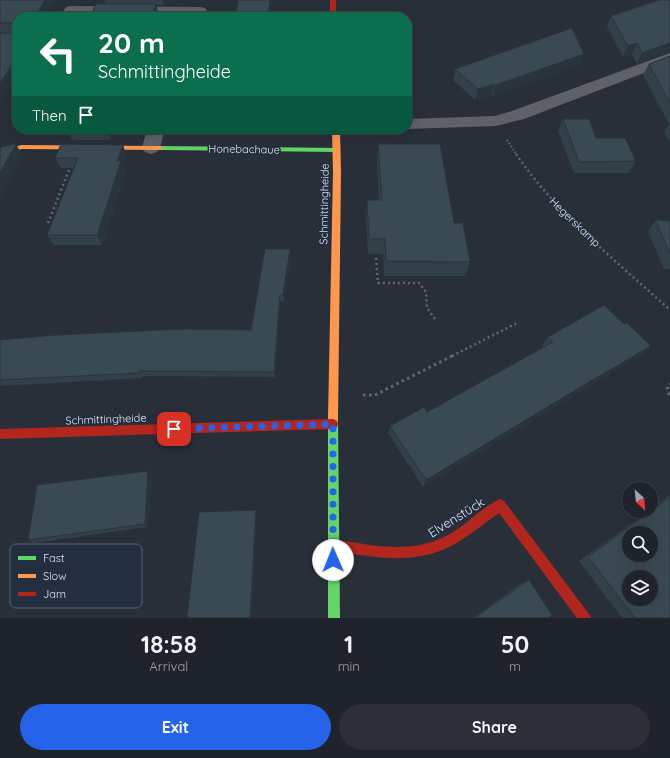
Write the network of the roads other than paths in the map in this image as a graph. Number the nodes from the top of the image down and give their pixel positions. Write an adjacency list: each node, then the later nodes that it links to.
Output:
1 (333, 0): 4 (street)
2 (201, 9): 3 (street)
3 (70, 12)
4 (333, 12)
5 (670, 58): 6 (street)
6 (412, 124)
7 (155, 134): 9 (street)
8 (336, 134): 10 (street, Schmittingheide)
9 (151, 148): 10 (street, Honebachaue); 11 (street, Honebachaue)
10 (336, 150): 12 (street, Schmittingheide)
11 (0, 152)
12 (333, 424): 13 (street, Schmittingheide); 14 (street, Schmittingheide)
13 (0, 434)
14 (333, 545): 15 (street, Schmittingheide); 16 (street, Elvenstück)
15 (334, 618)
16 (585, 618)

